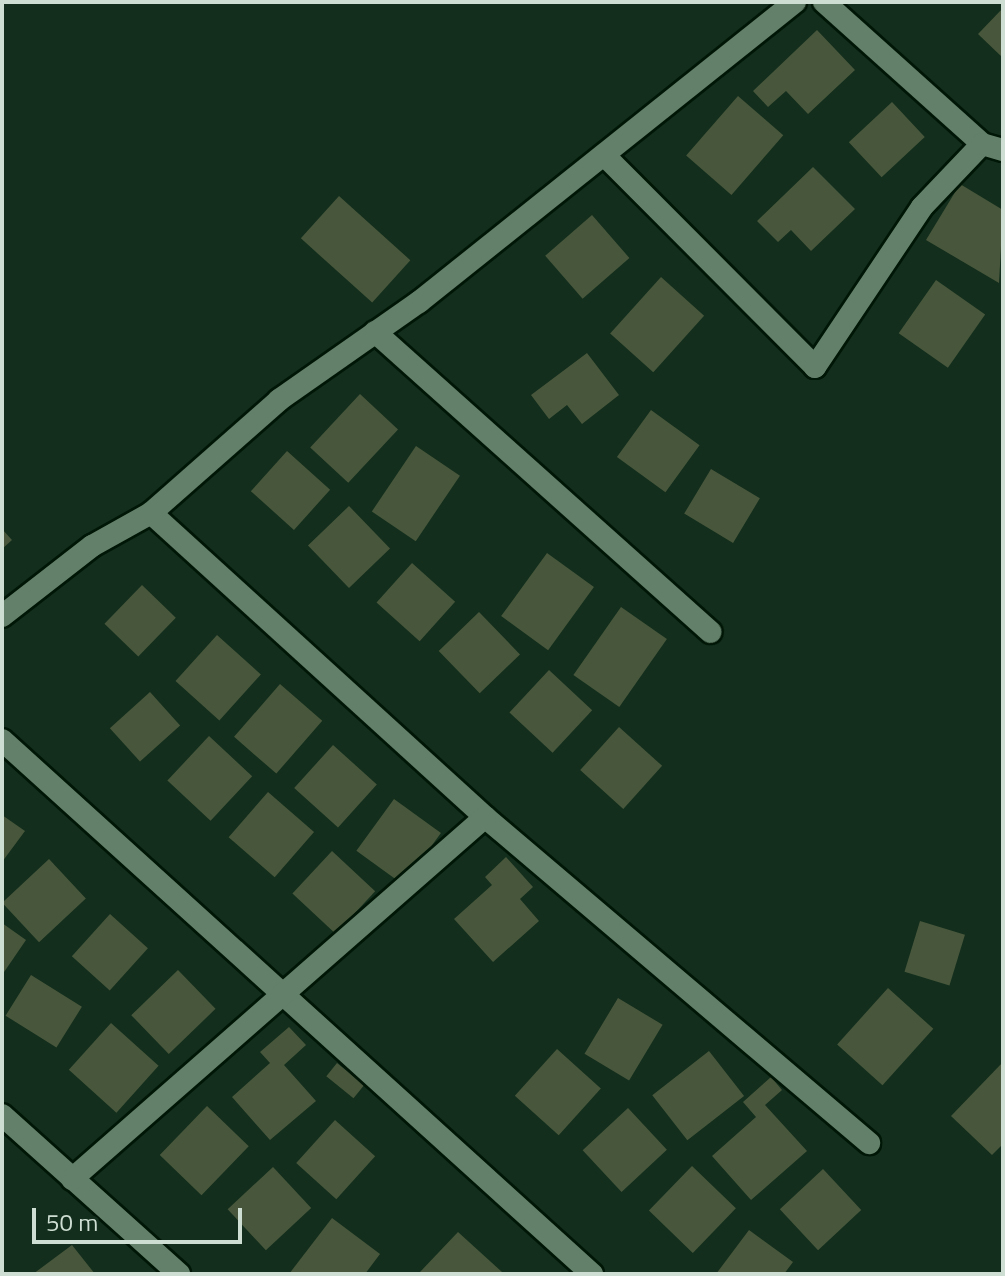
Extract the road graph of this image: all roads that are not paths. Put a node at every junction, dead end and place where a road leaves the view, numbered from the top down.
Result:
1 (795, 2) edge
2 (824, 2) edge
3 (992, 147) edge
4 (604, 155) junction
5 (375, 332) junction
6 (151, 513) junction
7 (2, 616) edge
8 (710, 632) dead end
9 (2, 740) edge
10 (485, 817) junction
11 (284, 991) junction
12 (2, 1115) edge
13 (869, 1143) dead end
14 (72, 1179) junction
15 (179, 1274) edge
16 (592, 1274) edge

1 - 4 street
2 - 3 street
3 - 4 street
4 - 5 street
5 - 6 street
5 - 8 street
6 - 7 street
6 - 10 street
9 - 11 street
10 - 11 street
10 - 13 street
11 - 14 street
11 - 16 street
12 - 14 street
14 - 15 street

